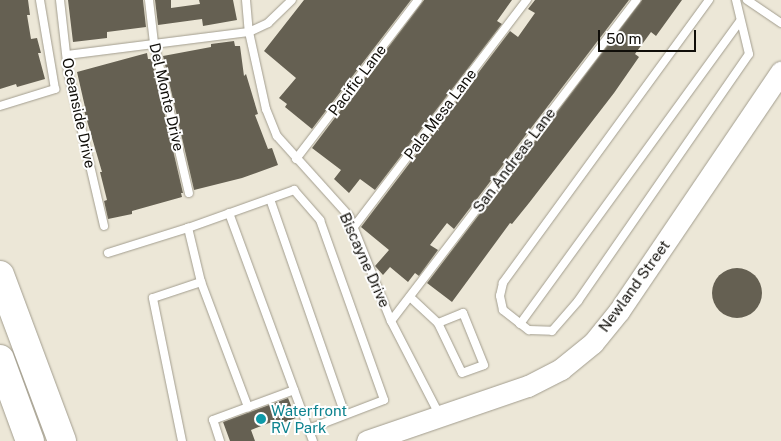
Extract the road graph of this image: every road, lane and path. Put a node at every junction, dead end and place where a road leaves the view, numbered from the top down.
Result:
1 (40, 0) edge
2 (60, 0) edge
3 (149, 0) edge
4 (246, 0) edge
5 (292, 0) edge
6 (418, 0) edge
7 (527, 0) edge
8 (636, 0) edge
9 (709, 0) edge
10 (736, 0) edge
11 (747, 0) edge
12 (740, 21) junction
13 (781, 23) edge
14 (249, 32) junction
15 (154, 43) junction
16 (67, 55) junction
17 (781, 72) edge
18 (0, 106) edge
19 (296, 160) junction
20 (189, 193) dead end
21 (270, 199) junction
22 (229, 213) junction
23 (104, 226) dead end
24 (188, 228) junction
25 (353, 228) junction
26 (108, 252) dead end
27 (0, 274) edge
28 (201, 282) junction
29 (410, 297) junction
30 (391, 321) junction
31 (438, 322) junction
32 (520, 324) junction
33 (0, 359) edge
34 (294, 390) junction
35 (248, 407) junction
36 (345, 414) junction
37 (440, 417) junction
38 (308, 429) junction
39 (30, 441) edge
40 (62, 441) edge
41 (182, 441) edge
42 (220, 441) edge
43 (313, 441) edge
44 (366, 441) edge

1 - 18 lane
2 - 16 lane, Oceanside Drive
3 - 15 lane, Del Monte Drive
4 - 14 lane, Biscayne Drive
5 - 14 lane
6 - 19 lane, Pacific Lane
7 - 25 lane, Pala Mesa Lane
8 - 29 lane, San Andreas Lane
9 - 32 lane
10 - 12 lane
11 - 13 lane
12 - 32 lane
12 - 32 lane
14 - 15 lane
14 - 19 lane, Biscayne Drive
15 - 16 lane
15 - 20 lane, Del Monte Drive
16 - 23 lane, Oceanside Drive
17 - 37 street, Newland Street
19 - 25 lane, Biscayne Drive
21 - 22 lane
21 - 36 lane
21 - 36 lane
22 - 24 lane
22 - 34 lane
24 - 26 lane
24 - 28 lane
25 - 30 lane, Biscayne Drive
27 - 40 highway
28 - 35 lane
28 - 41 lane
29 - 30 lane, San Andreas Lane
29 - 31 lane
30 - 37 lane, Biscayne Drive
31 - 31 lane
33 - 39 highway
34 - 35 lane
34 - 38 lane
35 - 42 lane
36 - 38 lane
37 - 44 street, Newland Street
38 - 43 lane

